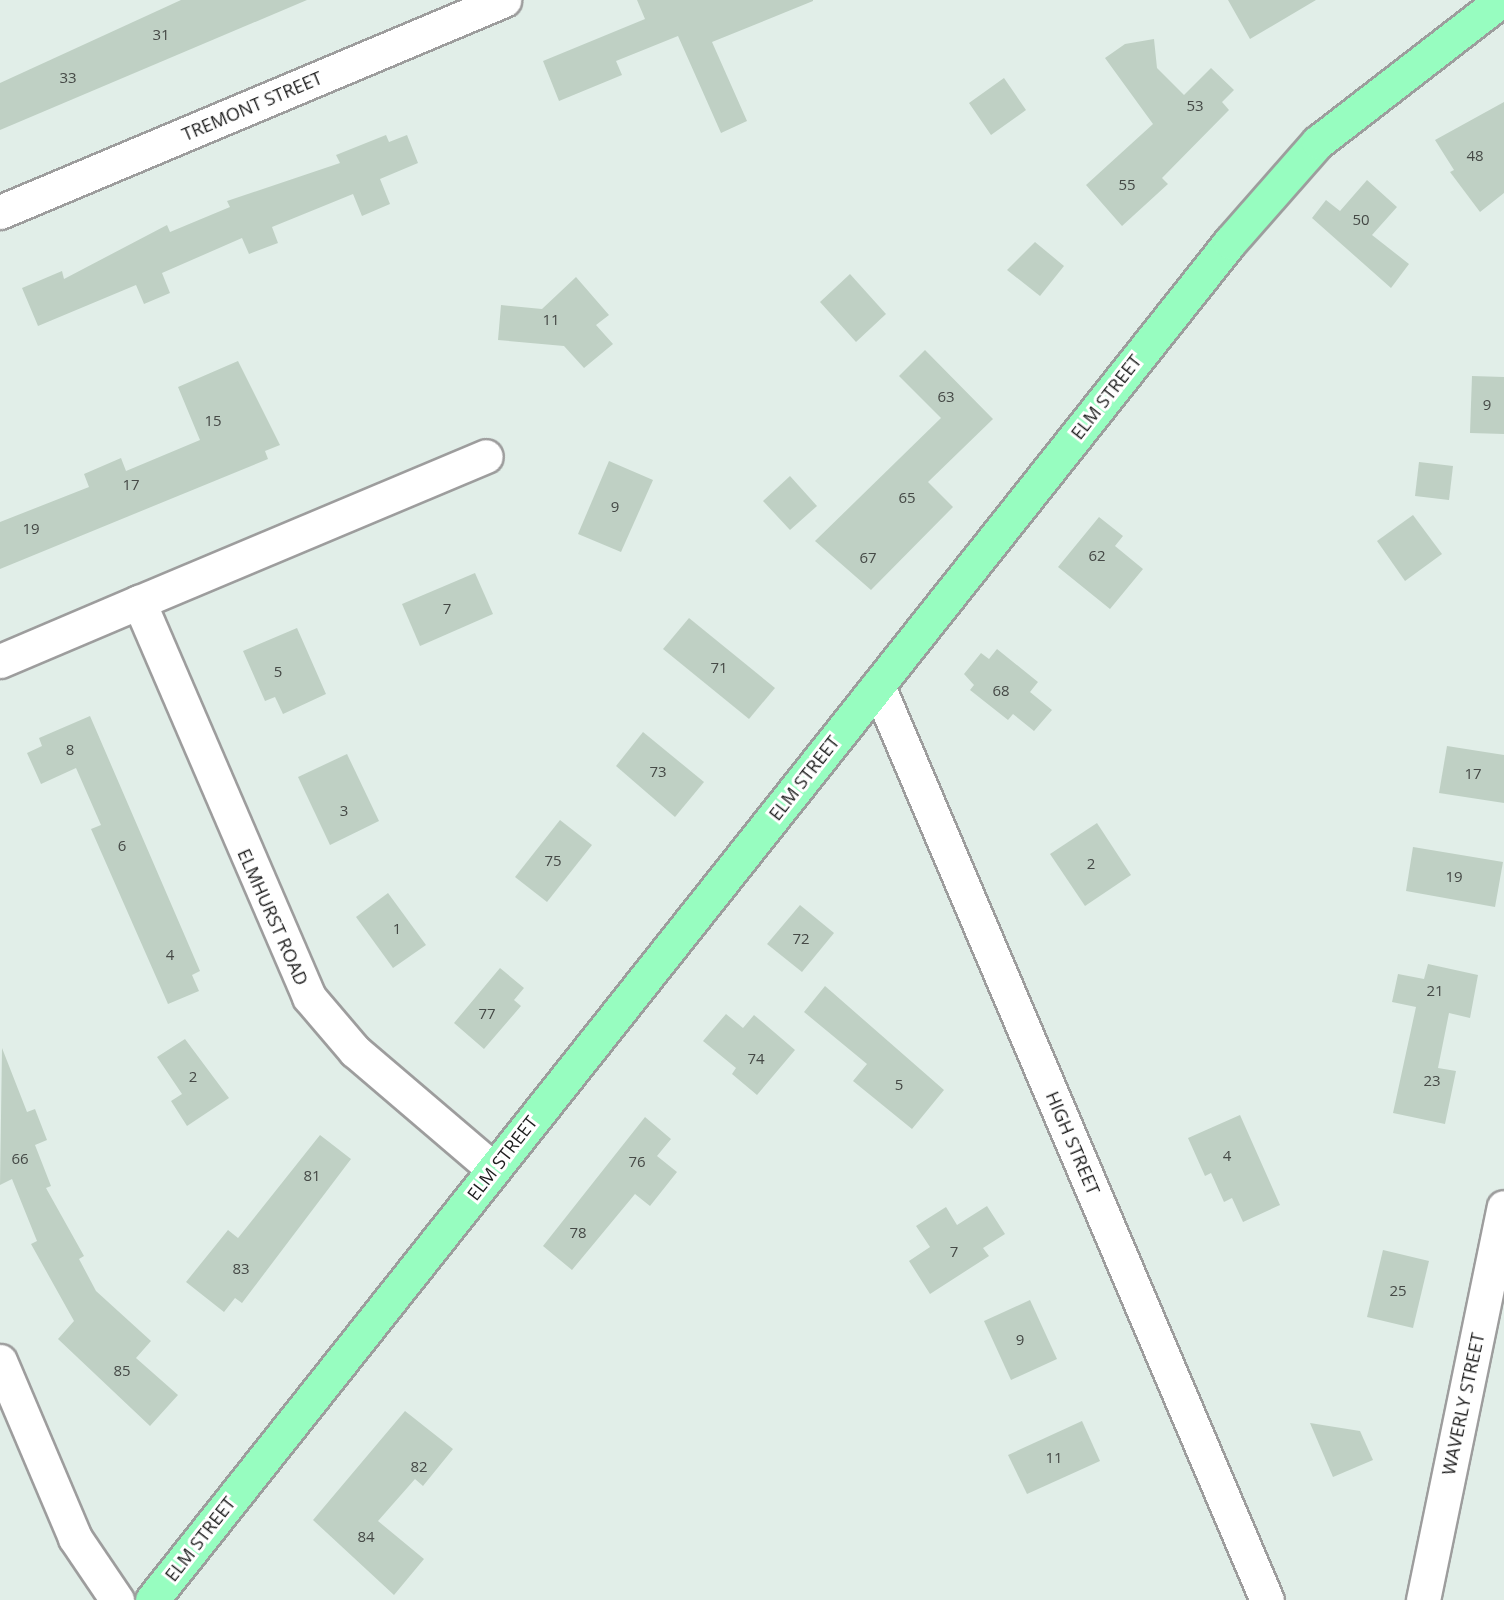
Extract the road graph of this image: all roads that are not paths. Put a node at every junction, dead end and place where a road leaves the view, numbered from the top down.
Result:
1 (504, 0) edge
2 (1502, 0) edge
3 (0, 212) edge
4 (486, 456) dead end
5 (139, 602) junction
6 (0, 661) edge
7 (878, 686) junction
8 (493, 1169) junction
9 (1504, 1208) edge
10 (0, 1360) edge
11 (117, 1600) edge
12 (152, 1600) edge
13 (1267, 1600) edge
14 (1423, 1600) edge

1 - 3 street, TREMONT STREET
2 - 7 main road, ELM STREET
4 - 5 street
5 - 6 street
5 - 8 street, ELMHURST ROAD
7 - 8 main road, ELM STREET
7 - 13 street, HIGH STREET
8 - 12 main road, ELM STREET
9 - 14 street, WAVERLY STREET
10 - 11 street

